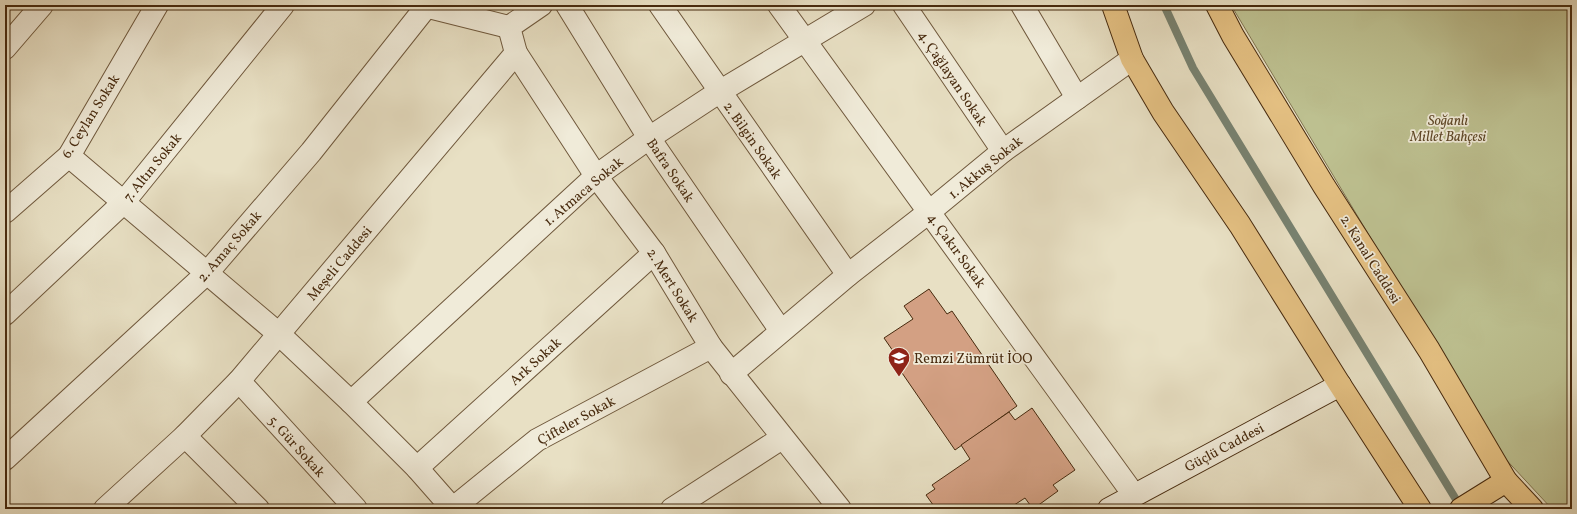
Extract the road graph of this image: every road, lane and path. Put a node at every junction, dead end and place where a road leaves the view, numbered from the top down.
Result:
1 (42, 5) edge
2 (157, 5) edge
3 (283, 5) edge
4 (541, 5) edge
5 (567, 5) edge
6 (660, 5) edge
7 (780, 5) edge
8 (864, 5) edge
9 (904, 5) edge
10 (1022, 5) edge
11 (1113, 5) edge
12 (1217, 5) edge
13 (423, 6) edge
14 (509, 27) junction
15 (806, 41) junction
16 (5, 48) edge
17 (516, 53) junction
18 (1132, 59) junction
19 (719, 92) junction
20 (1077, 98) junction
21 (649, 138) junction
22 (1003, 151) junction
23 (69, 156) junction
24 (596, 176) junction
25 (123, 203) junction
26 (5, 212) edge
27 (929, 212) junction
28 (654, 253) junction
29 (207, 273) junction
30 (848, 275) junction
31 (5, 314) edge
32 (781, 331) junction
33 (280, 335) junction
34 (711, 347) junction
35 (731, 374) junction
36 (239, 381) junction
37 (1340, 385) junction
38 (351, 402) junction
39 (185, 436) junction
40 (782, 438) junction
41 (5, 459) edge
42 (417, 468) junction
43 (1506, 480) junction
44 (1134, 495) junction
45 (106, 509) edge
46 (258, 509) edge
47 (356, 509) edge
48 (453, 509) edge
49 (672, 509) edge
50 (840, 509) edge
51 (1109, 509) edge
52 (1420, 509) edge
53 (1461, 509) edge
54 (1532, 509) edge

1 - 16 street
2 - 23 street, 6. Ceylan Sokak
3 - 25 street, 7. Altın Sokak
4 - 14 street
5 - 21 street, Bafra Sokak
6 - 19 street, 2. Bilgin Sokak
7 - 15 street, 4. Çakır Sokak
8 - 15 street, 1. Atmaca Sokak
9 - 22 street, 4. Çağlayan Sokak
10 - 20 street
11 - 18 main road
12 - 43 main road, 2. Kanal Caddesi
13 - 14 street
13 - 29 street, 2. Amaç Sokak
14 - 17 street
15 - 19 street, 1. Atmaca Sokak
15 - 27 street, 4. Çakır Sokak
17 - 24 street, 2. Mert Sokak
17 - 33 street, Meşeli Caddesi
18 - 20 street, 1. Akkuş Sokak
18 - 37 main road
19 - 21 street, 1. Atmaca Sokak
19 - 30 street, 2. Bilgin Sokak
20 - 22 street, 1. Akkuş Sokak
21 - 24 street, 1. Atmaca Sokak
21 - 32 street, Bafra Sokak
22 - 27 street, 1. Akkuş Sokak
23 - 25 street
23 - 26 street, 6. Ceylan Sokak
24 - 28 street, 2. Mert Sokak
24 - 38 street, 1. Atmaca Sokak
25 - 29 street
25 - 31 street, 7. Altın Sokak
27 - 30 street, 1. Akkuş Sokak
27 - 44 street, 4. Çakır Sokak
28 - 34 street, 2. Mert Sokak
28 - 42 street, Ark Sokak
29 - 33 street
29 - 41 street, 2. Amaç Sokak
30 - 32 street, 1. Akkuş Sokak
32 - 35 street, 1. Akkuş Sokak
33 - 36 street, Meşeli Caddesi
33 - 38 street
34 - 35 street, 2. Mert Sokak
34 - 48 street, Çifteler Sokak
35 - 40 street, 2. Mert Sokak
36 - 39 street, Meşeli Caddesi
36 - 47 street, 5. Gür Sokak
37 - 44 street, Güçlü Caddesi
37 - 52 main road
38 - 42 street
39 - 45 street, Meşeli Caddesi
39 - 46 street
40 - 49 street
40 - 50 street, 2. Mert Sokak
42 - 48 street
43 - 53 main road
43 - 54 main road, 2. Kanal Caddesi
44 - 51 street, Güçlü Caddesi

